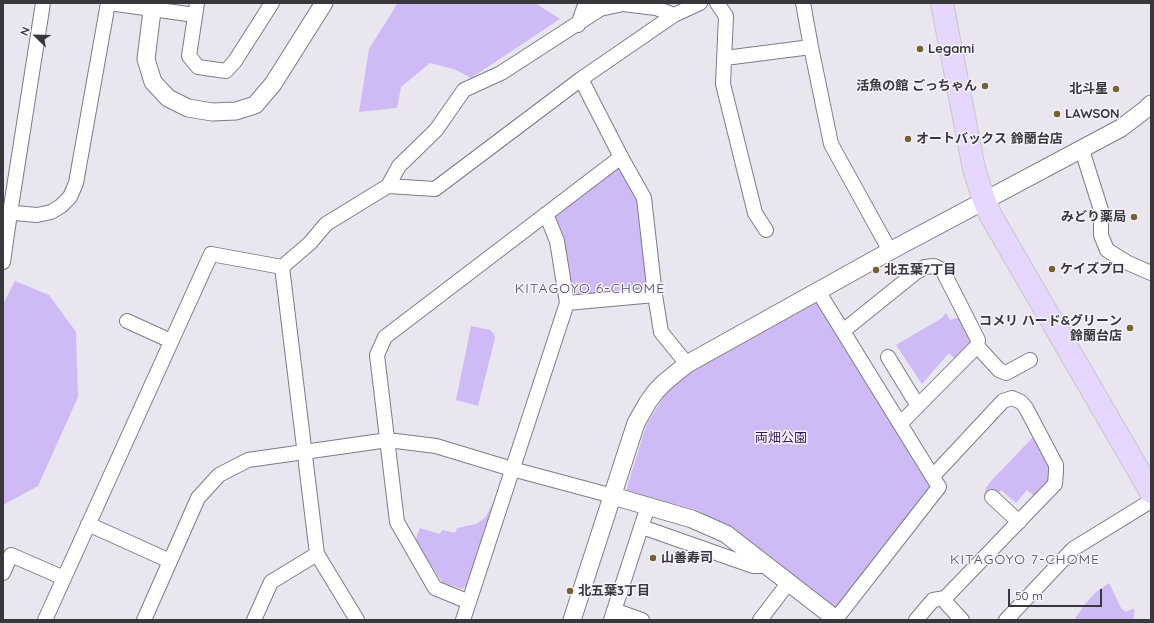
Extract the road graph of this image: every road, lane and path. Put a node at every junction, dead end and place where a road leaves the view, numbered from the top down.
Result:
1 (43, 3) edge
2 (109, 3) edge
3 (272, 3) edge
4 (324, 3) edge
5 (588, 3) edge
6 (661, 3) edge
7 (700, 3) edge
8 (717, 3) edge
9 (804, 3) edge
10 (942, 3) edge
11 (153, 6) edge
12 (196, 9) edge
13 (674, 15) junction
14 (578, 25) junction
15 (811, 47) junction
16 (725, 58) junction
17 (581, 79) junction
18 (1149, 109) edge
19 (1082, 150) junction
20 (621, 158) junction
21 (388, 186) junction
22 (984, 200) junction
23 (6, 213) edge
24 (546, 214) junction
25 (766, 230) dead end
26 (890, 251) junction
27 (3, 262) edge
28 (282, 267) junction
29 (1151, 273) edge
30 (818, 291) junction
31 (655, 295) junction
32 (567, 303) junction
33 (127, 321) dead end
34 (843, 331) junction
35 (172, 341) junction
36 (977, 346) junction
37 (888, 357) dead end
38 (1030, 360) dead end
39 (687, 364) junction
40 (918, 406) junction
41 (900, 424) junction
42 (388, 440) junction
43 (304, 451) junction
44 (512, 469) junction
45 (933, 476) junction
46 (1151, 492) edge
47 (613, 496) junction
48 (992, 497) dead end
49 (1151, 501) edge
50 (648, 506) junction
51 (1018, 522) junction
52 (88, 524) junction
53 (642, 527) junction
54 (317, 554) junction
55 (170, 561) junction
56 (767, 566) junction
57 (3, 573) edge
58 (64, 578) junction
59 (789, 582) junction
60 (945, 598) junction
61 (469, 602) junction
62 (613, 615) edge
63 (45, 620) edge
64 (144, 620) edge
65 (254, 620) edge
66 (357, 620) edge
67 (463, 620) edge
68 (572, 620) edge
69 (642, 620) edge
70 (760, 620) edge
71 (837, 620) edge
72 (916, 620) edge
73 (962, 620) edge
74 (1006, 620) edge

1 - 23 street
2 - 11 street
2 - 23 street
3 - 12 street
4 - 11 street
5 - 14 street
6 - 13 street
7 - 13 street
8 - 16 street
9 - 15 street
10 - 22 main road
11 - 12 street
13 - 14 street
13 - 17 street
14 - 21 street
15 - 16 street
15 - 26 street
16 - 25 street
17 - 20 street
17 - 21 street
18 - 19 street
19 - 22 street
19 - 29 street
20 - 24 street
20 - 31 street
21 - 28 street
22 - 26 street
22 - 46 main road
23 - 27 street
24 - 32 street
24 - 42 street
26 - 30 street
28 - 35 street
28 - 43 street
30 - 34 street
30 - 39 street
31 - 32 street
31 - 39 street
32 - 44 street
33 - 35 street
34 - 36 street
34 - 41 street
35 - 52 street
36 - 38 street
36 - 40 street
37 - 40 street
39 - 47 street
40 - 41 street
41 - 45 street
42 - 43 street
42 - 44 street
42 - 61 street
43 - 54 street
43 - 55 street
44 - 47 street
44 - 61 street
45 - 51 street
45 - 71 street
47 - 50 street
47 - 68 street
48 - 51 street
49 - 74 street
50 - 53 street
50 - 56 street
51 - 60 street
52 - 55 street
52 - 58 street
53 - 56 street
53 - 62 street
54 - 65 street
54 - 66 street
55 - 64 street
56 - 59 street
57 - 58 street
58 - 63 street
59 - 70 street
59 - 71 street
60 - 72 street
60 - 73 street
61 - 67 street
62 - 69 street

